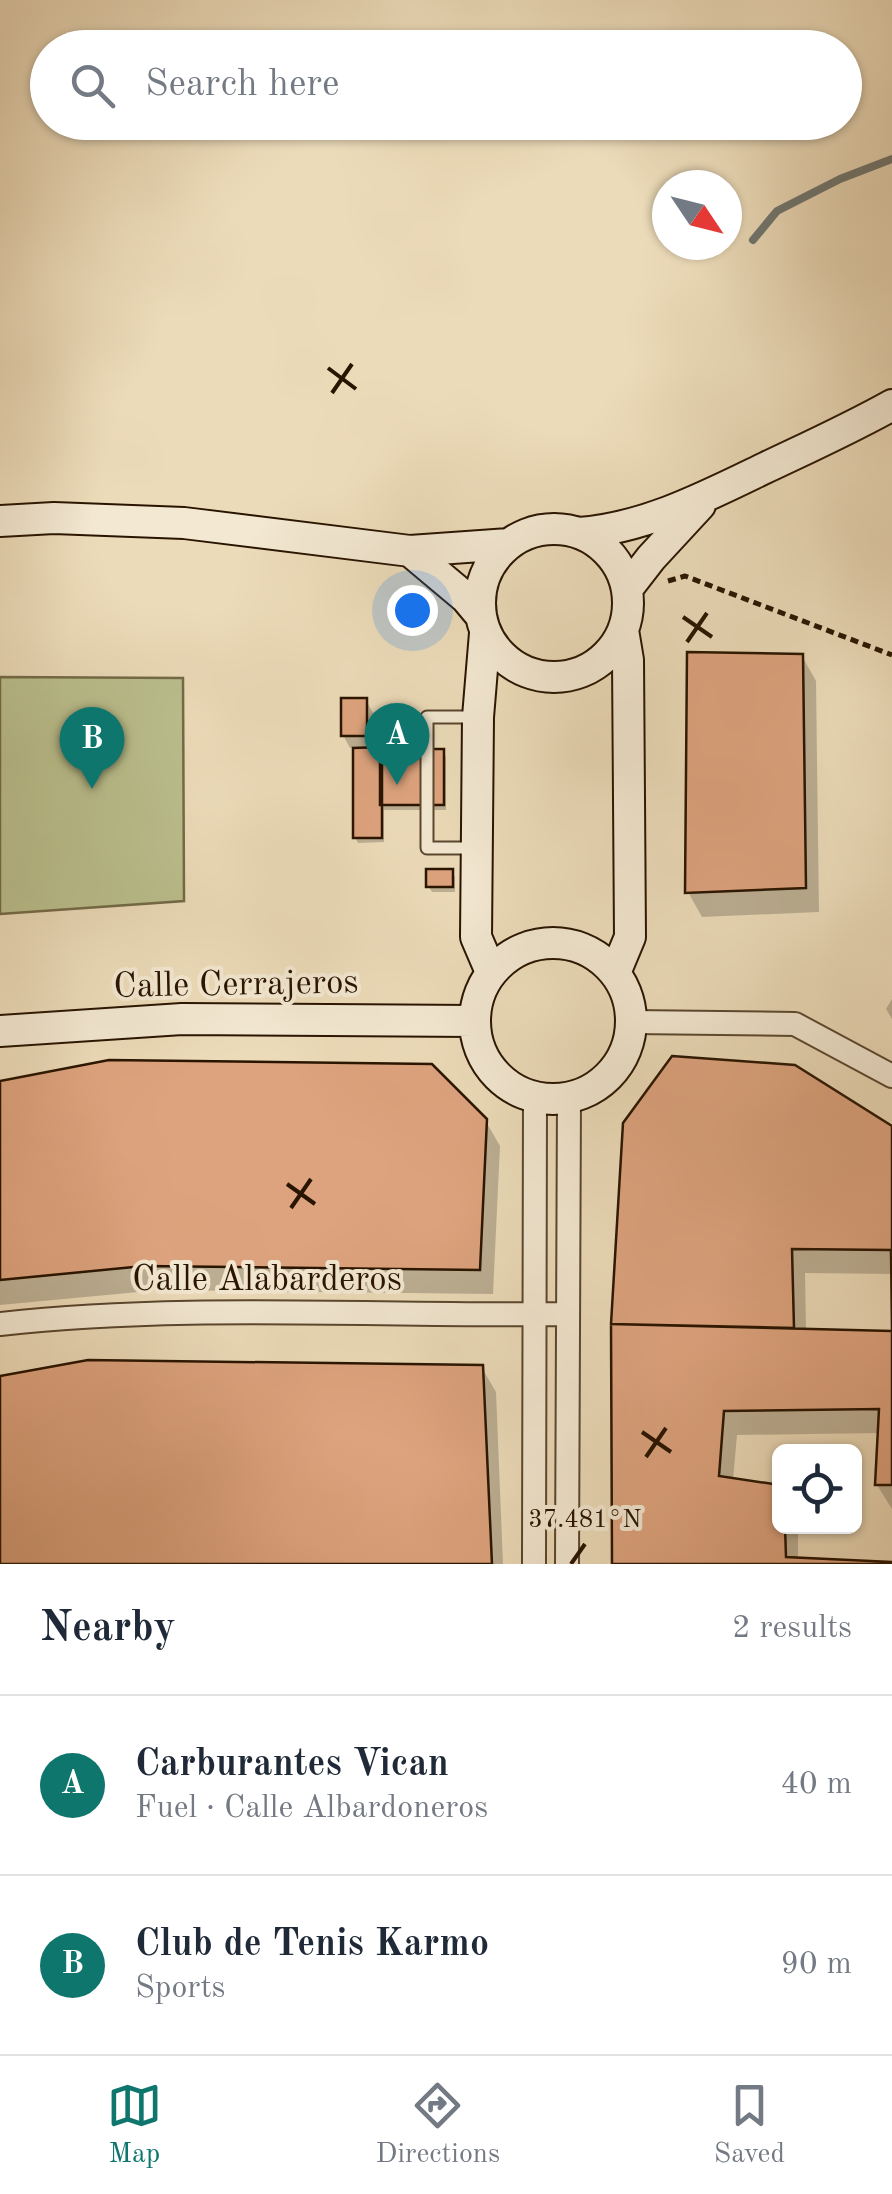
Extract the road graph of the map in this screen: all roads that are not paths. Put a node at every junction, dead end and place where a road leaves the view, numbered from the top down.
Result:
1 (892, 405) edge
2 (713, 493) junction
3 (0, 521) edge
4 (579, 533) junction
5 (509, 544) junction
6 (410, 550) junction
7 (627, 592) junction
8 (483, 625) junction
9 (623, 630) junction
10 (478, 717) junction
11 (477, 848) junction
12 (491, 972) junction
13 (615, 972) junction
14 (474, 1021) junction
15 (632, 1022) junction
16 (0, 1031) edge
17 (892, 1076) edge
18 (535, 1098) junction
19 (569, 1098) junction
20 (534, 1314) junction
21 (568, 1314) junction
22 (0, 1324) edge
23 (534, 1564) edge
24 (567, 1564) edge

1 - 2 street
2 - 4 street
2 - 7 street
3 - 6 street
4 - 5 street
4 - 7 street
5 - 6 street
5 - 8 street
6 - 8 street
7 - 9 street
8 - 9 street
8 - 10 street
9 - 13 street
10 - 11 street
10 - 11 lane
11 - 12 street
12 - 13 street
12 - 14 street
13 - 15 street
14 - 16 street, Calle Cerrajeros
14 - 18 street
15 - 17 street
15 - 19 street
18 - 19 street
18 - 20 street
19 - 21 street
20 - 21 street, Calle Alabarderos
20 - 22 street, Calle Alabarderos
20 - 23 street
21 - 24 street

